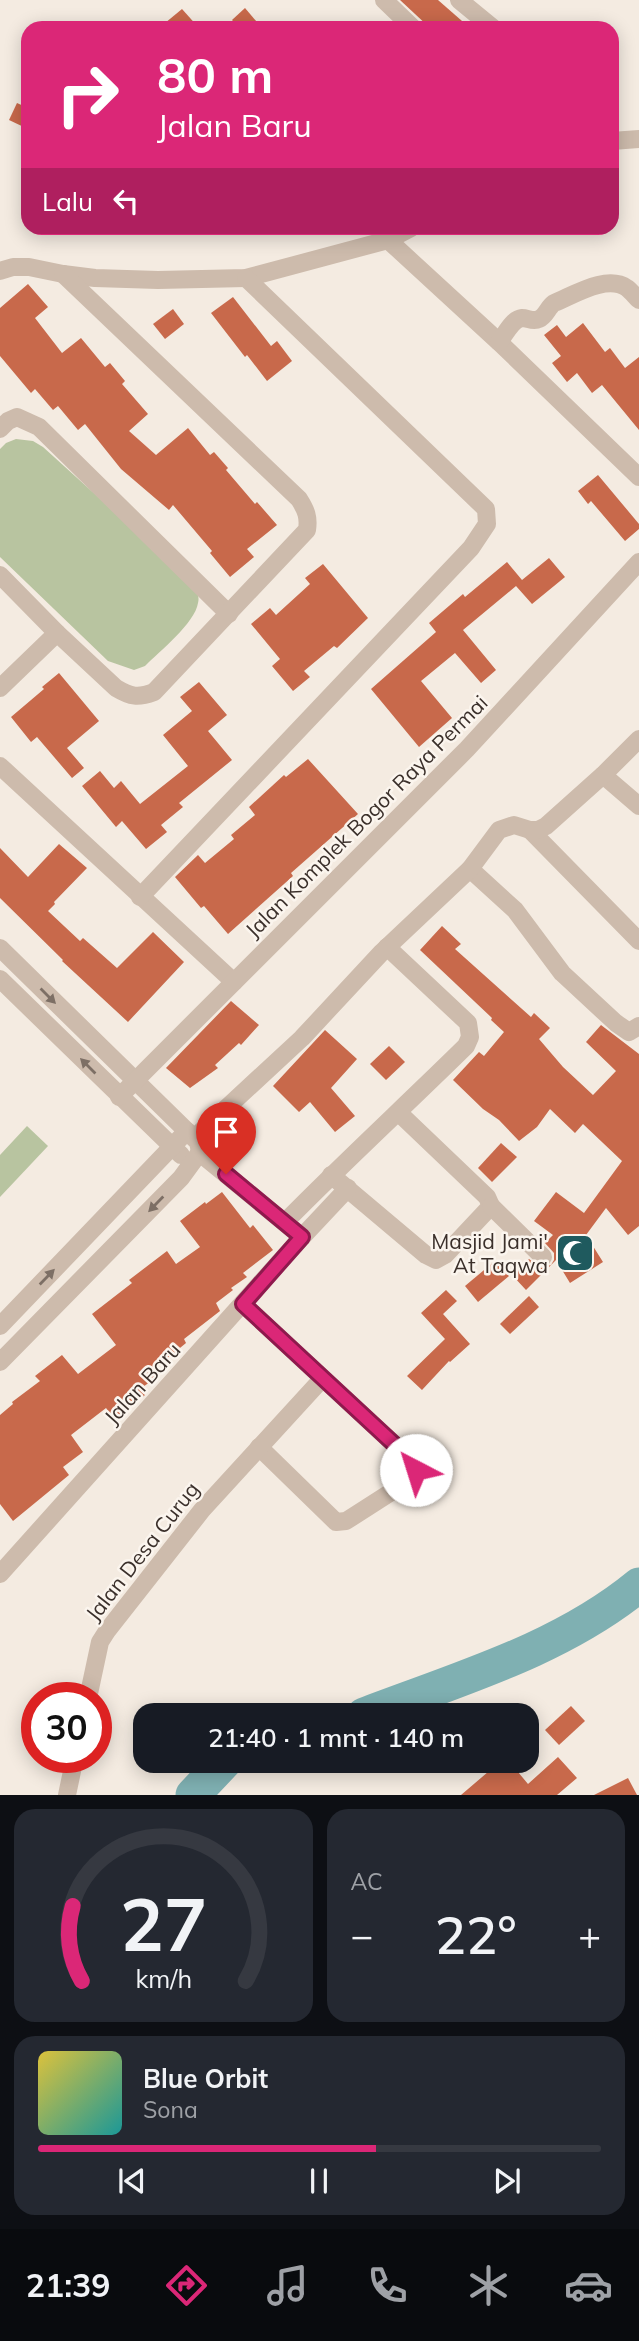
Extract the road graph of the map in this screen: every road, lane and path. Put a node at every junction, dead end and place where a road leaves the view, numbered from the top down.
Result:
1 (384, 0) edge
2 (459, 0) edge
3 (406, 21) edge
4 (485, 21) edge
5 (639, 139) edge
6 (619, 140) edge
7 (398, 235) edge
8 (388, 240) junction
9 (0, 271) edge
10 (63, 274) junction
11 (246, 278) junction
12 (639, 300) edge
13 (499, 342) junction
14 (0, 429) edge
15 (639, 477) edge
16 (639, 562) edge
17 (0, 575) edge
18 (229, 614) junction
19 (57, 633) junction
20 (0, 688) edge
21 (639, 739) edge
22 (0, 766) edge
23 (603, 775) junction
24 (639, 806) edge
25 (530, 830) junction
26 (470, 869) junction
27 (140, 897) junction
28 (639, 941) edge
29 (387, 947) junction
30 (0, 948) edge
31 (0, 979) edge
32 (234, 982) junction
33 (637, 1030) edge
34 (134, 1081) junction
35 (119, 1097) junction
36 (399, 1113) junction
37 (173, 1147) junction
38 (196, 1149) junction
39 (331, 1175) junction
40 (348, 1188) junction
41 (491, 1206) junction
42 (285, 1223) junction
43 (302, 1237) junction
44 (543, 1256) dead end
45 (243, 1304) junction
46 (0, 1326) edge
47 (0, 1362) edge
48 (323, 1379) junction
49 (259, 1447) junction
50 (0, 1574) edge
51 (92, 1682) edge
52 (72, 1773) edge
53 (67, 1795) edge

1 - 3 street
2 - 4 street
5 - 6 street
7 - 8 street
8 - 11 street
8 - 13 street
9 - 10 street
10 - 11 street
10 - 18 street
11 - 27 street
12 - 13 street
13 - 15 street
14 - 18 street
16 - 32 street, Jalan Komplek Bogor Raya Permai
17 - 19 street
18 - 19 street
19 - 20 street
21 - 23 street
22 - 27 street
23 - 24 street
23 - 25 street
25 - 26 street
25 - 28 street
26 - 29 street
26 - 33 street
27 - 32 street
29 - 36 street
29 - 38 street
30 -> 34 street
35 -> 31 street
32 - 34 street, Jalan Komplek Bogor Raya Permai
34 - 35 street, Jalan Komplek Bogor Raya Permai
34 - 38 street
35 - 37 street
36 - 39 street
36 - 41 street
37 - 38 street
37 - 38 street
46 -> 37 street
38 - 42 street
38 -> 47 street
39 - 40 street
39 - 42 street
40 - 41 street
40 - 43 street, Jalan Baru
41 - 44 street
42 - 43 street
43 - 45 street, Jalan Baru
45 - 48 street
45 - 50 street, Jalan Baru
48 - 49 street, Jalan Desa Curug
48 - 49 street
49 - 51 street, Jalan Desa Curug
52 - 53 street

